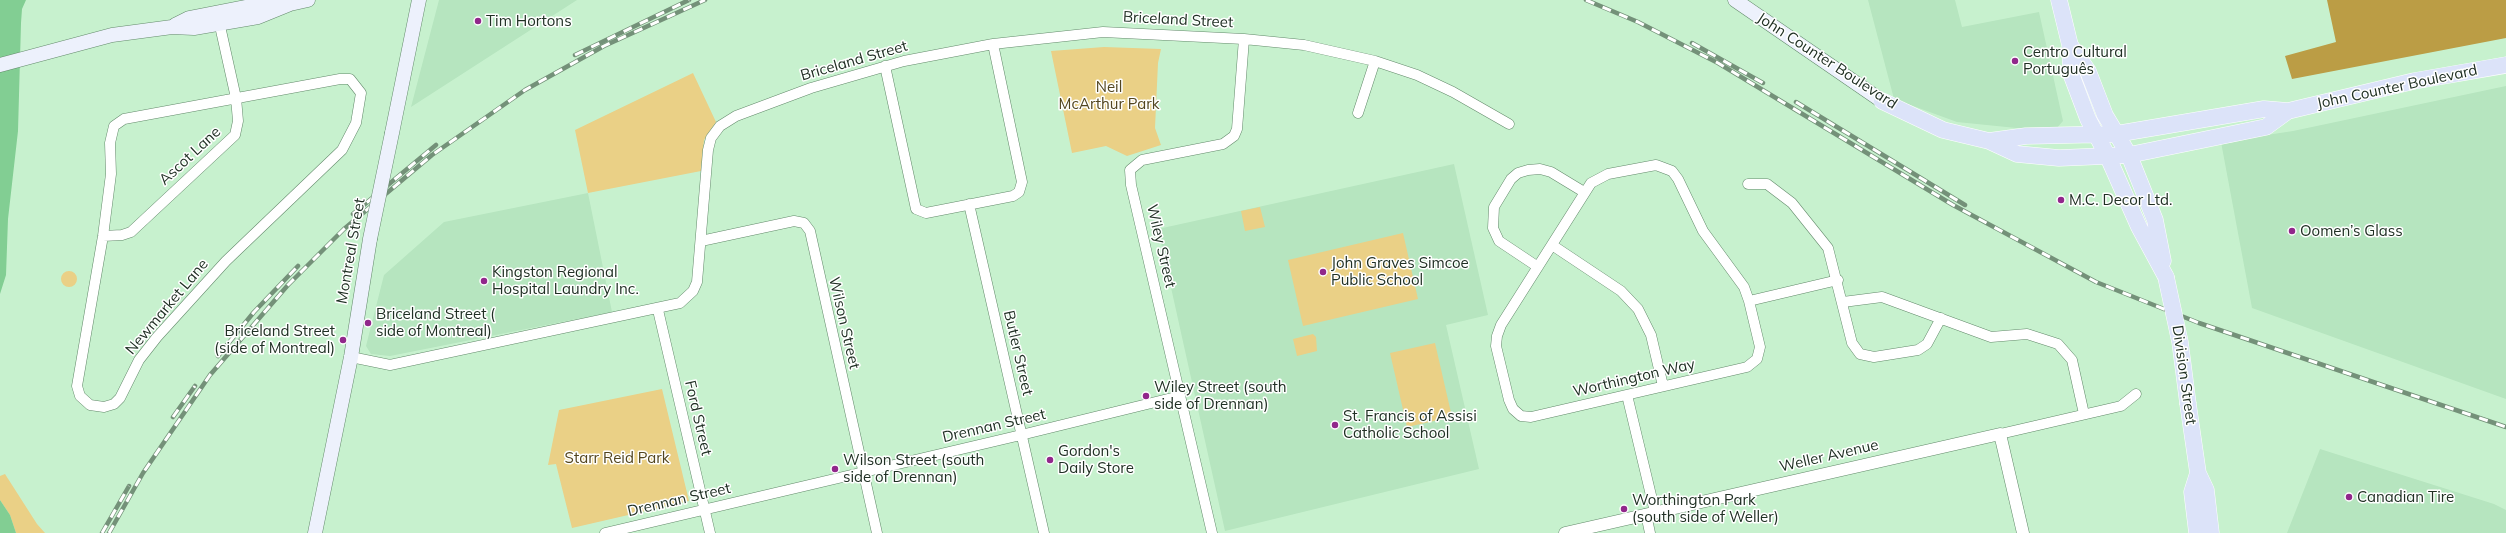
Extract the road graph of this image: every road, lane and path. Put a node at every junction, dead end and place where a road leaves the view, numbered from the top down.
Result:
1 (308, 0) edge
2 (419, 0) edge
3 (1734, 0) edge
4 (2059, 0) edge
5 (218, 18) junction
6 (1244, 39) junction
7 (993, 44) junction
8 (2070, 45) junction
9 (1375, 61) junction
10 (2506, 64) edge
11 (0, 65) edge
12 (885, 66) junction
13 (236, 98) junction
14 (1882, 101) joint
15 (2288, 111) junction
16 (1358, 113) dead end
17 (1509, 124) dead end
18 (2116, 134) junction
19 (2096, 136) junction
20 (1989, 141) junction
21 (2129, 155) junction
22 (2108, 157) junction
23 (1748, 184) dead end
24 (1584, 192) junction
25 (968, 204) junction
26 (103, 236) junction
27 (701, 241) junction
28 (1552, 245) junction
29 (1538, 267) junction
30 (2166, 277) junction
31 (1838, 280) junction
32 (1749, 301) junction
33 (1842, 302) junction
34 (658, 310) junction
35 (1941, 318) junction
36 (351, 357) junction
37 (1663, 386) junction
38 (2136, 394) dead end
39 (1627, 395) junction
40 (1180, 396) junction
41 (2084, 414) junction
42 (2000, 434) junction
43 (1021, 435) junction
44 (863, 472) junction
45 (2198, 473) junction
46 (2194, 507) junction
47 (704, 509) junction
48 (1650, 513) junction
49 (315, 533) edge
50 (605, 533) edge
51 (710, 533) edge
52 (877, 533) edge
53 (1044, 533) edge
54 (1212, 533) edge
55 (1565, 533) edge
56 (1650, 533) edge
57 (2023, 533) edge
58 (2189, 533) edge
59 (2197, 533) edge
60 (2211, 533) edge

1 - 5 main road
2 - 36 main road, Montreal Street, bridge
3 - 14 main road, John Counter Boulevard
4 - 8 main road, Division Street
5 - 11 main road
5 - 13 street, Ascot Lane
6 - 7 street, Briceland Street
6 - 9 street, Briceland Street
6 - 40 street, Wiley Street
7 - 12 street, Briceland Street
7 - 25 street
8 - 18 main road, Division Street
8 - 19 main road, Division Street
9 - 16 street
9 - 17 street, Briceland Street
10 - 15 main road, John Counter Boulevard
12 - 25 street
12 - 27 street, Briceland Street
13 - 26 street, Ascot Lane
13 - 26 street, Newmarket Lane
13 - 26 street, Newmarket Lane
14 - 20 main road, John Counter Boulevard
15 - 18 main road
15 - 21 main road
18 - 19 main road
18 - 21 main road, Division Street
19 - 20 main road
19 - 22 main road, Division Street
20 - 22 main road
21 - 22 main road
21 - 30 main road, Division Street
22 - 30 main road, Division Street
23 - 31 street
24 - 28 street, Worthington Way
24 - 29 street
24 - 32 street, Worthington Way
25 - 43 street, Butler Street
27 - 34 street, Briceland Street
27 - 44 street, Wilson Street
28 - 29 street, Worthington Way
28 - 37 street
29 - 39 street, Worthington Way
30 - 45 main road, Division Street, bridge
31 - 32 street
31 - 33 street
32 - 37 street, Worthington Way
33 - 35 street
33 - 35 street
34 - 36 street, Briceland Street
34 - 47 street, Ford Street
35 - 41 street
36 - 49 main road, Montreal Street
37 - 39 street, Worthington Way
38 - 41 street
39 - 48 street
40 - 43 street, Drennan Street
40 - 54 street, Wiley Street
41 - 42 street
42 - 48 street, Weller Avenue
42 - 57 street
43 - 44 street, Drennan Street
43 - 53 street, Butler Street
44 - 47 street, Drennan Street
44 - 52 street, Wilson Street
45 - 46 main road, Division Street
45 - 60 main road, Division Street
46 - 58 street
46 - 59 main road, Division Street
47 - 50 street, Drennan Street
47 - 51 street, Ford Street
48 - 55 street, Weller Avenue
48 - 56 street

